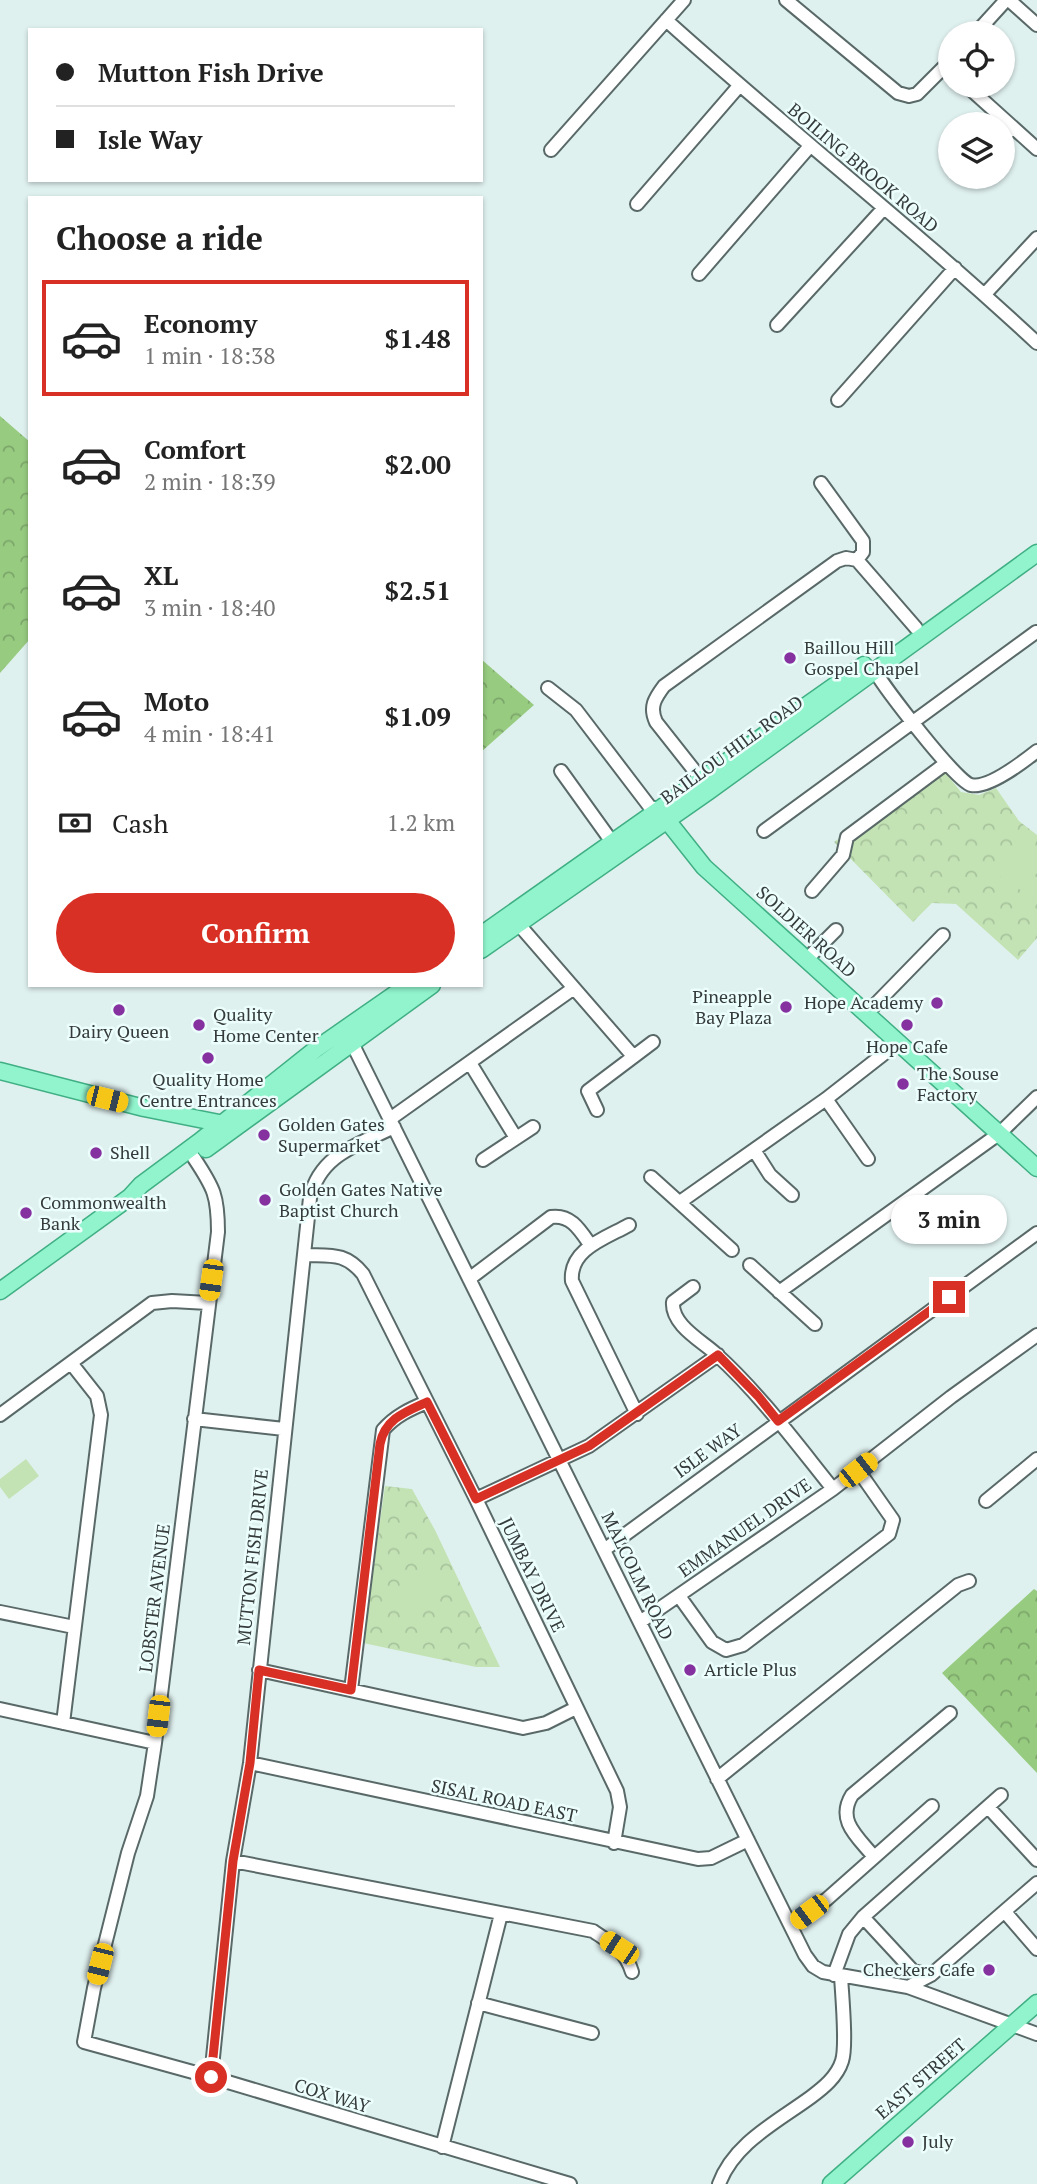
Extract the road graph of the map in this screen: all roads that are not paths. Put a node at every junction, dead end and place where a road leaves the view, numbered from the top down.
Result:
1 (684, 0) edge
2 (786, 0) edge
3 (1007, 0) edge
4 (666, 20) junction
5 (987, 21) edge
6 (1037, 25) edge
7 (938, 76) edge
8 (739, 86) junction
9 (980, 98) edge
10 (996, 112) edge
11 (1015, 130) edge
12 (810, 146) junction
13 (1037, 149) edge
14 (551, 150) dead end
15 (637, 204) dead end
16 (884, 208) junction
17 (1037, 238) edge
18 (955, 268) junction
19 (699, 274) dead end
20 (985, 295) junction
21 (777, 325) dead end
22 (1037, 342) edge
23 (838, 400) dead end
24 (821, 483) dead end
25 (1037, 542) edge
26 (1037, 553) edge
27 (857, 560) junction
28 (916, 628) junction
29 (1036, 632) edge
30 (875, 670) junction
31 (548, 688) dead end
32 (915, 722) junction
33 (1034, 758) edge
34 (945, 764) junction
35 (561, 771) dead end
36 (701, 779) junction
37 (656, 816) junction
38 (764, 831) dead end
39 (612, 842) junction
40 (812, 891) dead end
41 (514, 919) junction
42 (836, 930) dead end
43 (483, 934) edge
44 (943, 935) dead end
45 (483, 948) edge
46 (806, 960) junction
47 (406, 987) edge
48 (429, 987) edge
49 (575, 988) junction
50 (867, 1013) junction
51 (348, 1036) junction
52 (653, 1042) dead end
53 (899, 1042) junction
54 (633, 1056) junction
55 (470, 1063) junction
56 (0, 1071) edge
57 (1037, 1097) edge
58 (826, 1100) junction
59 (246, 1104) junction
60 (597, 1110) dead end
61 (197, 1118) junction
62 (392, 1123) junction
63 (222, 1124) junction
64 (239, 1126) junction
65 (533, 1127) dead end
66 (1000, 1133) junction
67 (516, 1138) junction
68 (754, 1150) junction
69 (194, 1158) junction
70 (868, 1159) dead end
71 (483, 1160) dead end
72 (1037, 1168) edge
73 (651, 1177) dead end
74 (136, 1192) junction
75 (792, 1195) dead end
76 (680, 1202) junction
77 (629, 1225) dead end
78 (1037, 1233) edge
79 (591, 1246) junction
80 (732, 1250) dead end
81 (305, 1255) junction
82 (750, 1265) dead end
83 (470, 1279) junction
84 (693, 1287) dead end
85 (0, 1291) edge
86 (779, 1292) junction
87 (208, 1303) junction
88 (815, 1324) dead end
89 (1037, 1335) edge
90 (718, 1355) junction
91 (71, 1363) junction
92 (427, 1402) junction
93 (636, 1414) junction
94 (0, 1415) edge
95 (194, 1419) junction
96 (778, 1421) junction
97 (284, 1429) junction
98 (1037, 1459) edge
99 (560, 1461) junction
100 (858, 1470) junction
101 (833, 1489) junction
102 (476, 1499) junction
103 (986, 1501) dead end
104 (604, 1550) junction
105 (969, 1581) dead end
106 (679, 1596) junction
107 (0, 1612) edge
108 (640, 1622) junction
109 (74, 1627) junction
110 (259, 1670) junction
111 (351, 1690) junction
112 (576, 1708) junction
113 (0, 1709) edge
114 (950, 1713) dead end
115 (63, 1723) junction
116 (155, 1743) junction
117 (250, 1763) junction
118 (717, 1779) junction
119 (1001, 1795) dead end
120 (932, 1805) dead end
121 (988, 1807) junction
122 (748, 1840) junction
123 (614, 1843) junction
124 (874, 1857) junction
125 (1037, 1860) edge
126 (233, 1861) junction
127 (1037, 1883) edge
128 (1005, 1912) junction
129 (501, 1914) junction
130 (863, 1917) junction
131 (791, 1926) junction
132 (1037, 1949) edge
133 (632, 1972) dead end
134 (838, 1975) junction
135 (931, 1975) junction
136 (908, 1987) junction
137 (478, 2003) junction
138 (1037, 2003) edge
139 (1012, 2025) junction
140 (592, 2033) dead end
141 (1037, 2034) edge
142 (84, 2042) joint
143 (211, 2077) junction
144 (442, 2147) junction
145 (570, 2184) edge
146 (719, 2184) edge
147 (831, 2184) edge

1 - 4 street
2 - 7 street
3 - 5 street
3 - 6 street
4 - 8 street, BOILING BROOK ROAD
4 - 14 street
8 - 12 street, BOILING BROOK ROAD
8 - 15 street
9 - 10 street
11 - 13 street
12 - 16 street, BOILING BROOK ROAD
12 - 19 street
16 - 18 street, BOILING BROOK ROAD
16 - 21 street
17 - 20 street
18 - 20 street, BOILING BROOK ROAD
18 - 23 street
20 - 22 street, BOILING BROOK ROAD
24 - 27 street
25 - 28 main road, BAILLOU HILL ROAD
26 - 30 main road, BAILLOU HILL ROAD
27 - 28 street
27 - 36 street
28 - 36 main road, BAILLOU HILL ROAD
29 - 32 street
30 - 32 street
30 - 37 main road, BAILLOU HILL ROAD
31 - 37 street
32 - 34 street
32 - 38 street
33 - 34 street
34 - 40 street
35 - 39 street
36 - 37 main road, BAILLOU HILL ROAD
37 - 39 main road, BAILLOU HILL ROAD
37 - 41 main road, BAILLOU HILL ROAD
37 - 46 main road, SOLDIER ROAD
39 - 41 main road, BAILLOU HILL ROAD
41 - 43 main road, BAILLOU HILL ROAD
41 - 45 main road, BAILLOU HILL ROAD
41 - 49 street
42 - 46 street
44 - 50 street
46 - 50 main road, SOLDIER ROAD
47 - 51 main road
48 - 51 main road
49 - 54 street
49 - 55 street, MUTTON FISH DRIVE
50 - 53 main road, SOLDIER ROAD
51 - 59 main road
51 - 62 street, MALCOLM ROAD
51 - 64 main road
52 - 54 street
53 - 58 street
53 - 66 main road, SOLDIER ROAD
54 - 60 street
55 - 62 street, MUTTON FISH DRIVE
55 - 67 street
56 - 61 main road
57 - 66 street
58 - 68 street
58 - 70 street
59 - 61 main road
59 - 63 main road
61 - 63 main road
62 - 81 street, MUTTON FISH DRIVE
62 - 83 street, MALCOLM ROAD
63 - 64 main road
63 - 74 main road
64 - 69 main road
65 - 67 street
66 - 72 main road, SOLDIER ROAD
66 - 86 street
67 - 71 street
68 - 75 street
68 - 76 street
69 - 74 main road
69 - 87 street, LOBSTER AVENUE
73 - 76 street
74 - 85 main road
76 - 80 street
77 - 79 street
78 - 96 street, ISLE WAY
79 - 83 street
79 - 93 street
81 - 92 street, JUMBAY DRIVE
81 - 97 street, MUTTON FISH DRIVE
82 - 86 street
83 - 99 street, MALCOLM ROAD
84 - 90 street
86 - 88 street
87 - 91 street
87 - 95 street, LOBSTER AVENUE
89 - 100 street, EMMANUEL DRIVE
90 - 93 street
90 - 96 street
91 - 94 street
91 - 109 street
92 - 102 street, JUMBAY DRIVE
92 - 111 street
93 - 99 street
95 - 97 street
95 - 116 street, LOBSTER AVENUE
96 - 101 street
96 - 104 street, ISLE WAY
97 - 110 street, MUTTON FISH DRIVE
98 - 103 street
99 - 102 street
99 - 104 street, MALCOLM ROAD
100 - 101 street, EMMANUEL DRIVE
100 - 106 street
101 - 106 street, EMMANUEL DRIVE
102 - 112 street, JUMBAY DRIVE
104 - 108 street, MALCOLM ROAD
105 - 118 street
106 - 108 street, EMMANUEL DRIVE
107 - 109 street
108 - 118 street, MALCOLM ROAD
109 - 115 street
110 - 111 street
110 - 117 street, MUTTON FISH DRIVE
111 - 112 street
112 - 123 street, JUMBAY DRIVE
113 - 115 street
114 - 124 street
115 - 116 street
116 - 142 street, LOBSTER AVENUE
117 - 123 street, SISAL ROAD EAST
117 - 126 street, MUTTON FISH DRIVE
118 - 122 street, MALCOLM ROAD
119 - 121 street
120 - 124 street
121 - 125 street
121 - 130 street
122 - 123 street, SISAL ROAD EAST
122 - 131 street, MALCOLM ROAD
124 - 131 street
126 - 129 street
126 - 143 street, MUTTON FISH DRIVE
127 - 128 street
128 - 132 street
128 - 135 street
129 - 133 street
129 - 137 street
130 - 134 street
130 - 135 street
131 - 134 street, MALCOLM ROAD
134 - 136 street, MALCOLM ROAD
134 - 146 street
135 - 136 street
136 - 139 street, MALCOLM ROAD
137 - 140 street
137 - 144 street
138 - 139 main road, EAST STREET
139 - 141 street, MALCOLM ROAD
139 - 147 main road, EAST STREET
142 - 143 street, COX WAY
143 - 144 street, COX WAY
144 - 145 street, COX WAY

